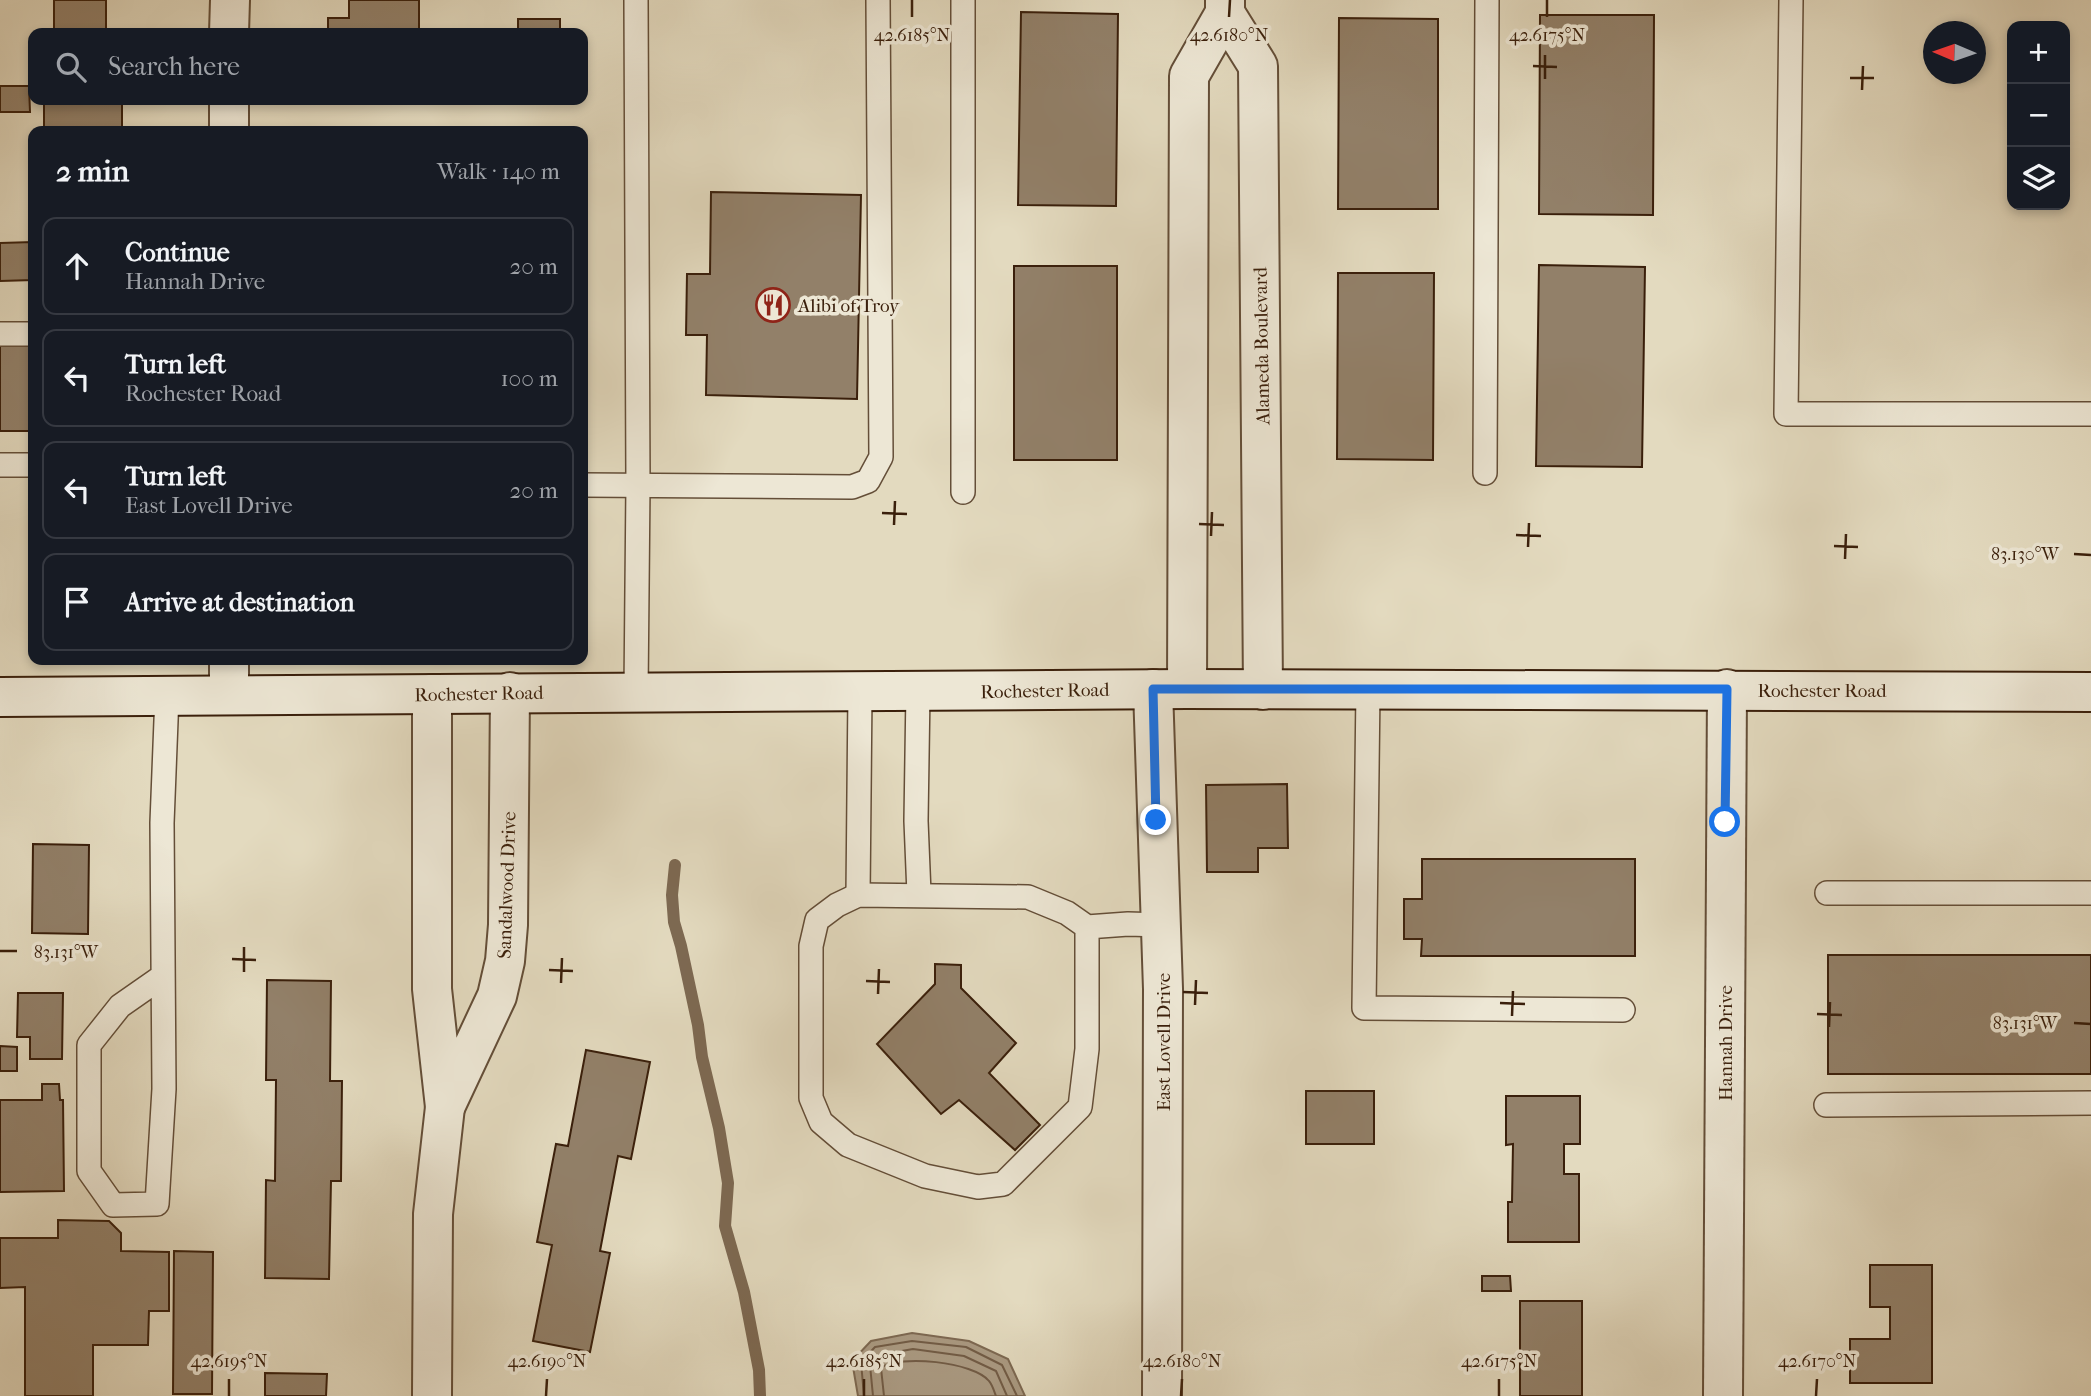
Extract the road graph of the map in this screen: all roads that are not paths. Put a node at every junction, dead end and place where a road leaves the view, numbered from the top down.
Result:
1 (230, 0) edge
2 (636, 0) edge
3 (878, 0) edge
4 (963, 0) edge
5 (1487, 0) edge
6 (1791, 0) edge
7 (1225, 6) edge
8 (229, 28) edge
9 (229, 105) edge
10 (229, 126) edge
11 (0, 334) edge
12 (28, 334) edge
13 (2091, 414) edge
14 (0, 465) edge
15 (28, 465) edge
16 (1485, 473) dead end
17 (588, 485) edge
18 (638, 485) junction
19 (963, 492) dead end
20 (229, 677) edge
21 (1170, 689) junction
22 (1727, 689) junction
23 (1263, 690) junction
24 (1368, 690) junction
25 (918, 691) junction
26 (510, 692) junction
27 (636, 692) junction
28 (860, 692) junction
29 (2091, 692) edge
30 (432, 694) junction
31 (167, 695) junction
32 (0, 697) edge
33 (1827, 893) dead end
34 (2091, 893) edge
35 (919, 894) junction
36 (858, 895) junction
37 (1161, 925) junction
38 (1087, 927) junction
39 (163, 976) junction
40 (1623, 1010) dead end
41 (2091, 1103) edge
42 (1826, 1105) dead end
43 (445, 1107) junction
44 (432, 1396) edge
45 (1162, 1396) edge
46 (1723, 1396) edge

1 - 8 street
2 - 18 lane
3 - 18 lane
4 - 19 lane
5 - 16 lane
6 - 13 lane
7 - 21 street, Alameda Boulevard
7 - 23 street, Alameda Boulevard
9 - 10 street
11 - 12 lane
14 - 15 lane
17 - 18 lane
18 - 27 lane
20 - 30 street, Rochester Road
20 - 31 street, Rochester Road
21 - 23 street, Rochester Road
21 - 25 street, Rochester Road
21 - 37 street, East Lovell Drive
22 - 24 street, Rochester Road
22 - 29 street, Rochester Road
22 - 46 street, Hannah Drive
23 - 24 street, Rochester Road
24 - 40 lane
25 - 28 street, Rochester Road
25 - 35 lane
26 - 27 street, Rochester Road
26 - 30 street, Rochester Road
26 - 43 street, Sandalwood Drive
27 - 28 street, Rochester Road
28 - 36 lane
30 - 43 street, Sandalwood Drive
31 - 32 street, Rochester Road
31 - 39 lane
33 - 34 lane
35 - 36 lane
35 - 38 lane
36 - 38 lane
37 - 38 lane
37 - 45 street, East Lovell Drive
39 - 39 lane
41 - 42 lane
43 - 44 street, Sandalwood Drive

